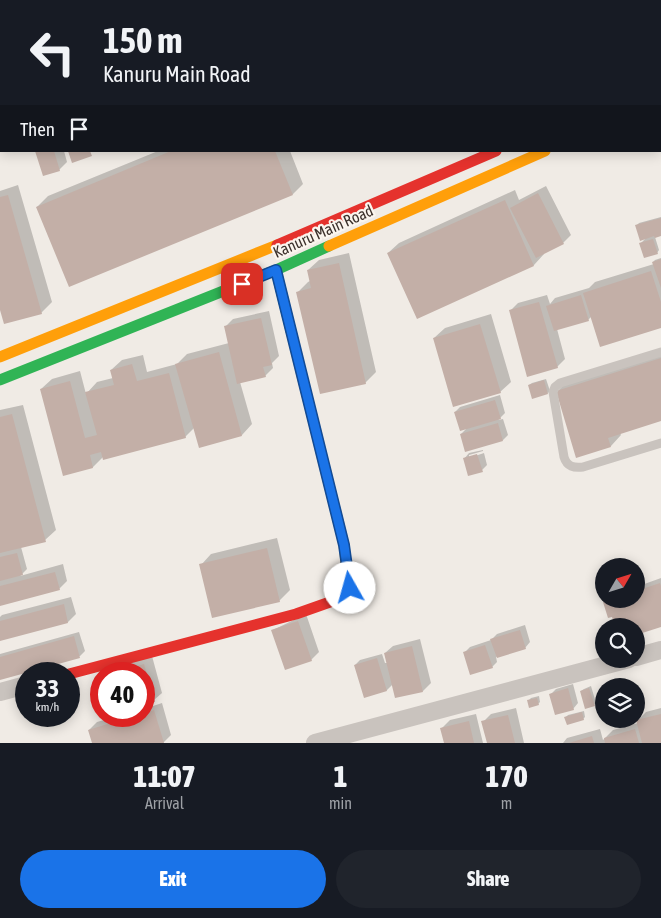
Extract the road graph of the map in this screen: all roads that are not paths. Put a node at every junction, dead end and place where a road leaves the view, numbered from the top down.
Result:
1 (494, 152) edge
2 (543, 152) edge
3 (276, 270) junction
4 (661, 352) edge
5 (0, 357) edge
6 (0, 380) edge
7 (661, 443) edge
8 (661, 650) edge
9 (645, 654) edge
10 (596, 668) edge
11 (80, 671) edge
12 (15, 688) edge
13 (0, 692) edge
14 (315, 743) edge

1 - 5 main road, Kanuru Main Road
2 - 3 main road, Kanuru Main Road
3 - 6 main road, Kanuru Main Road
3 - 11 main road
4 - 7 lane
8 - 9 street
10 - 14 street
12 - 13 street

